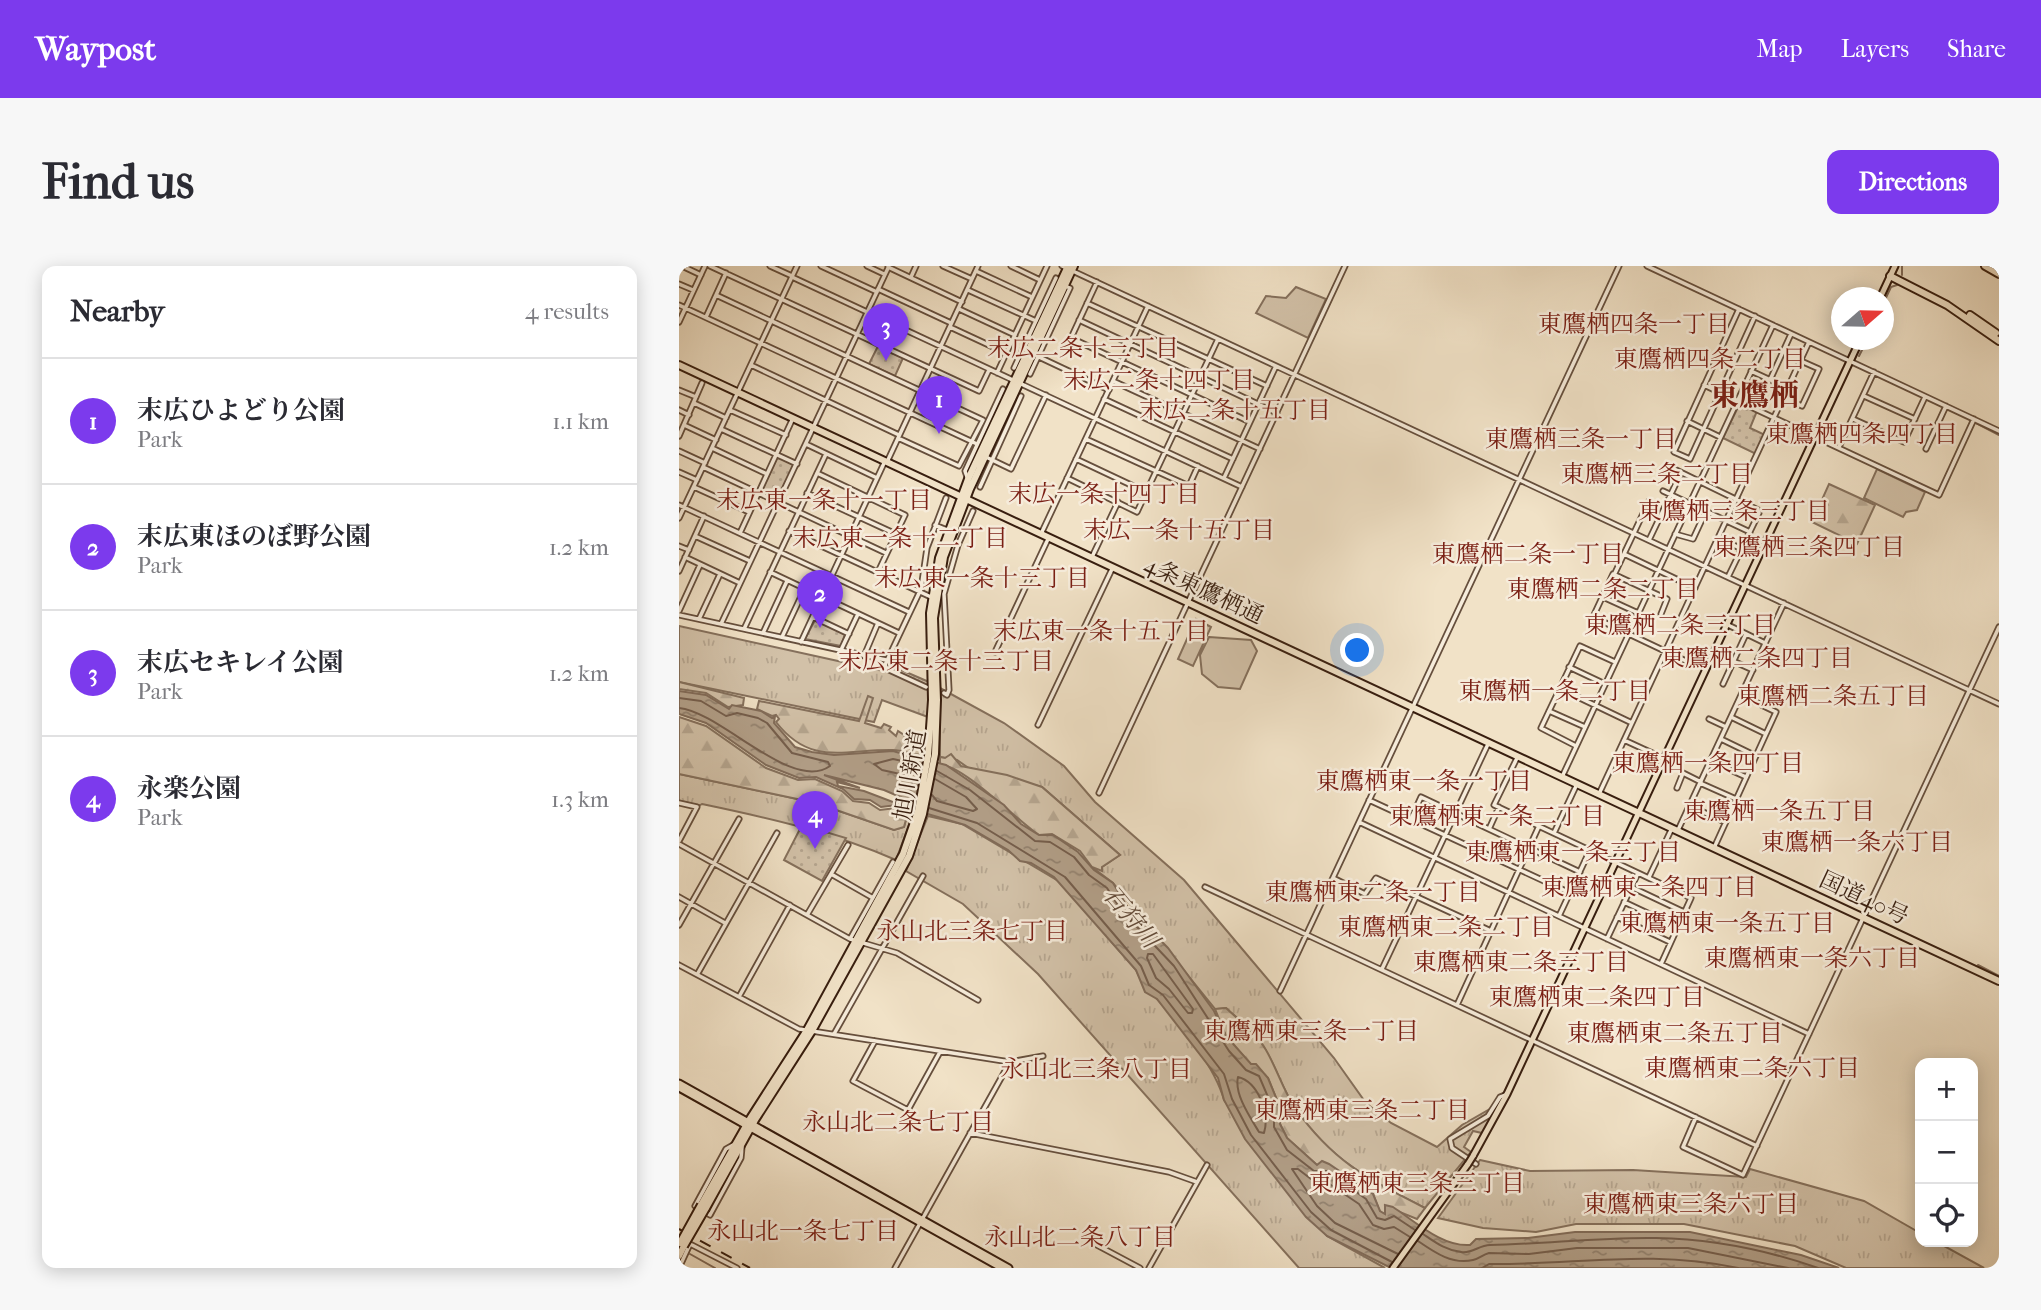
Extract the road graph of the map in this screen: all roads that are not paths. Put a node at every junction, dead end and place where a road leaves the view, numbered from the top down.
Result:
1 (682, 266) edge
2 (707, 266) edge
3 (771, 266) edge
4 (797, 266) edge
5 (821, 266) edge
6 (867, 266) edge
7 (916, 266) edge
8 (943, 266) edge
9 (1011, 266) edge
10 (1047, 266) edge
11 (1345, 266) edge
12 (1619, 266) edge
13 (1647, 266) edge
14 (1895, 266) edge
15 (1985, 266) edge
16 (889, 267) edge
17 (1069, 267) edge
18 (977, 269) edge
19 (1997, 271) edge
20 (726, 273) junction
21 (885, 274) junction
22 (701, 275) junction
23 (1890, 276) junction
24 (792, 277) junction
25 (911, 278) junction
26 (1056, 278) dead end
27 (972, 279) junction
28 (1040, 280) junction
29 (1097, 282) junction
30 (679, 284) edge
31 (1885, 287) edge
32 (694, 290) junction
33 (877, 290) junction
34 (967, 290) junction
35 (1053, 292) junction
36 (716, 295) junction
37 (1032, 298) junction
38 (782, 299) junction
39 (962, 302) junction
40 (1087, 303) junction
41 (679, 305) edge
42 (1148, 306) junction
43 (685, 308) junction
44 (958, 309) junction
45 (1739, 309) junction
46 (867, 312) junction
47 (1023, 316) junction
48 (1755, 316) junction
49 (706, 317) junction
50 (1079, 320) junction
51 (771, 321) junction
52 (1036, 321) junction
53 (679, 322) edge
54 (951, 325) junction
55 (1773, 325) junction
56 (1139, 326) junction
57 (857, 334) junction
58 (1791, 334) junction
59 (1015, 335) junction
60 (1999, 338) edge
61 (1218, 339) junction
62 (1809, 342) junction
63 (761, 343) junction
64 (1130, 344) junction
65 (940, 347) junction
66 (1855, 350) edge
67 (1006, 353) junction
68 (847, 356) junction
69 (1036, 358) junction
70 (1209, 359) junction
71 (1801, 360) junction
72 (1850, 361) junction
73 (1020, 362) junction
74 (1122, 362) junction
75 (679, 365) edge
76 (751, 365) junction
77 (1276, 366) junction
78 (930, 369) junction
79 (1014, 369) dead end
80 (989, 370) junction
81 (1752, 371) junction
82 (1874, 372) junction
83 (997, 373) junction
84 (1030, 374) dead end
85 (1294, 375) junction
86 (1201, 377) junction
87 (836, 378) junction
88 (1770, 380) junction
89 (1113, 381) junction
90 (1017, 382) junction
91 (702, 383) dead end
92 (1704, 385) junction
93 (1267, 386) junction
94 (1788, 388) junction
95 (1003, 389) dead end
96 (679, 390) edge
97 (920, 390) junction
98 (1108, 390) junction
99 (738, 392) junction
100 (1720, 392) junction
101 (1046, 395) junction
102 (1192, 395) junction
103 (1021, 396) dead end
104 (1864, 396) junction
105 (1925, 396) junction
106 (696, 397) junction
107 (1784, 398) junction
108 (1104, 399) junction
109 (826, 400) junction
110 (1738, 400) junction
111 (1014, 403) junction
112 (694, 404) junction
113 (1259, 404) junction
114 (1946, 406) junction
115 (679, 410) edge
116 (730, 410) junction
117 (910, 413) junction
118 (1277, 413) junction
119 (1184, 414) junction
120 (689, 415) junction
121 (1775, 417) junction
122 (726, 418) junction
123 (793, 418) junction
124 (1096, 418) junction
125 (1853, 419) junction
126 (1915, 419) junction
127 (1974, 419) junction
128 (1687, 421) junction
129 (1250, 422) junction
130 (682, 427) edge
131 (814, 428) junction
132 (721, 429) junction
133 (1703, 429) junction
134 (1999, 430) edge
135 (1175, 432) junction
136 (786, 435) junction
137 (679, 436) edge
138 (899, 436) junction
139 (1814, 436) junction
140 (1720, 437) junction
141 (1086, 439) junction
142 (716, 440) junction
143 (1242, 441) junction
144 (974, 443) junction
145 (806, 444) junction
146 (1839, 447) junction
147 (712, 448) junction
148 (1260, 449) junction
149 (1926, 449) dead end
150 (679, 451) edge
151 (1166, 451) junction
152 (777, 454) junction
153 (826, 454) junction
154 (988, 458) junction
155 (1076, 459) junction
156 (1233, 459) junction
157 (886, 461) junction
158 (797, 464) junction
159 (704, 465) junction
160 (1198, 466) junction
161 (1674, 470) dead end
162 (679, 472) edge
163 (1156, 472) junction
164 (817, 473) junction
165 (1681, 473) junction
166 (767, 474) junction
167 (877, 478) junction
168 (1067, 478) junction
169 (1224, 478) junction
170 (968, 479) junction
171 (697, 480) junction
172 (1519, 480) junction
173 (1700, 482) junction
174 (1242, 486) junction
175 (694, 487) junction
176 (980, 487) dead end
177 (1664, 491) dead end
178 (807, 492) junction
179 (1146, 492) junction
180 (758, 493) junction
181 (1671, 494) junction
182 (868, 497) junction
183 (963, 497) junction
184 (946, 498) dead end
185 (1736, 499) junction
186 (1649, 501) dead end
187 (779, 502) junction
188 (1118, 502) junction
189 (1690, 503) junction
190 (681, 506) edge
191 (1706, 511) junction
192 (749, 512) junction
193 (798, 512) junction
194 (973, 512) dead end
195 (704, 516) junction
196 (859, 516) junction
197 (679, 518) edge
198 (1726, 521) junction
199 (935, 525) junction
200 (950, 530) junction
201 (789, 531) junction
202 (1750, 532) junction
203 (740, 533) junction
204 (1634, 533) junction
205 (896, 534) junction
206 (1041, 534) junction
207 (1675, 534) junction
208 (695, 536) junction
209 (850, 536) junction
210 (1049, 537) junction
211 (1718, 538) junction
212 (1649, 540) junction
213 (760, 542) junction
214 (958, 545) junction
215 (679, 546) edge
216 (1668, 549) junction
217 (1742, 549) junction
218 (689, 550) junction
219 (780, 552) junction
220 (887, 553) junction
221 (1624, 554) junction
222 (841, 555) junction
223 (685, 557) junction
224 (1092, 558) junction
225 (750, 561) junction
226 (700, 565) junction
227 (1704, 566) junction
228 (1113, 567) junction
229 (1658, 570) junction
230 (679, 571) edge
231 (770, 572) junction
232 (878, 572) junction
233 (720, 574) junction
234 (1614, 575) junction
235 (831, 576) junction
236 (1728, 578) junction
237 (787, 580) junction
238 (740, 583) junction
239 (1744, 585) junction
240 (1695, 588) junction
241 (805, 589) junction
242 (1649, 591) junction
243 (919, 592) junction
244 (821, 597) junction
245 (1602, 597) junction
246 (934, 598) junction
247 (944, 599) junction
248 (1188, 603) junction
249 (1784, 603) junction
250 (909, 612) junction
251 (679, 613) edge
252 (1638, 613) junction
253 (858, 614) junction
254 (1661, 614) dead end
255 (813, 617) junction
256 (699, 619) junction
257 (878, 623) junction
258 (721, 624) junction
259 (1726, 624) junction
260 (1999, 627) edge
261 (744, 629) junction
262 (763, 633) junction
263 (899, 633) junction
264 (849, 634) junction
265 (1629, 634) junction
266 (1746, 634) junction
267 (782, 637) junction
268 (801, 642) junction
269 (1765, 643) junction
270 (841, 650) junction
271 (1665, 651) junction
272 (995, 652) dead end
273 (864, 656) junction
274 (886, 660) junction
275 (1733, 661) junction
276 (1615, 662) junction
277 (1688, 662) dead end
278 (1569, 667) junction
279 (1753, 670) junction
280 (1605, 684) junction
281 (1723, 684) dead end
282 (926, 687) dead end
283 (1559, 688) junction
284 (1969, 690) junction
285 (944, 693) dead end
286 (1741, 695) junction
287 (1999, 704) edge
288 (1595, 706) junction
289 (1413, 707) junction
290 (1549, 711) junction
291 (1731, 717) junction
292 (1709, 719) dead end
293 (1632, 723) junction
294 (1038, 725) dead end
295 (1585, 727) junction
296 (1726, 727) junction
297 (1766, 734) junction
298 (1721, 739) junction
299 (1624, 740) junction
300 (1489, 742) junction
301 (1576, 746) junction
302 (1518, 756) junction
303 (1756, 756) junction
304 (1664, 759) junction
305 (1711, 761) junction
306 (1562, 777) junction
307 (1746, 777) junction
308 (1701, 783) junction
309 (1577, 784) junction
310 (1677, 788) dead end
311 (1099, 793) dead end
312 (1598, 794) junction
313 (1735, 799) junction
314 (1370, 800) junction
315 (679, 803) edge
316 (1689, 806) junction
317 (1499, 807) junction
318 (1455, 813) junction
319 (1638, 813) junction
320 (739, 819) dead end
321 (1411, 819) junction
322 (1359, 822) junction
323 (1725, 822) junction
324 (1539, 826) junction
325 (1489, 829) junction
326 (1675, 830) junction
327 (777, 833) dead end
328 (1554, 833) junction
329 (1445, 835) junction
330 (679, 842) edge
331 (848, 845) dead end
332 (1529, 848) junction
333 (1714, 848) junction
334 (1590, 850) junction
335 (1435, 858) junction
336 (1615, 862) junction
337 (714, 863) junction
338 (897, 868) junction
339 (1518, 869) junction
340 (1580, 872) junction
341 (1637, 873) junction
342 (831, 874) junction
343 (923, 876) dead end
344 (1333, 878) junction
345 (1648, 878) junction
346 (748, 882) junction
347 (1205, 887) dead end
348 (1631, 887) junction
349 (1508, 892) junction
350 (1570, 893) junction
351 (1417, 896) junction
352 (679, 897) edge
353 (873, 898) junction
354 (1624, 902) junction
355 (691, 904) junction
356 (790, 905) junction
357 (1684, 912) junction
358 (807, 915) junction
359 (1559, 916) junction
360 (1617, 917) junction
361 (1863, 918) junction
362 (725, 923) junction
363 (679, 925) edge
364 (1677, 927) junction
365 (1584, 928) junction
366 (1491, 931) junction
367 (1306, 934) junction
368 (1607, 939) junction
369 (857, 941) junction
370 (1670, 942) junction
371 (883, 947) junction
372 (1661, 964) junction
373 (679, 965) edge
374 (1382, 969) junction
375 (698, 973) junction
376 (1999, 981) edge
377 (1280, 992) dead end
378 (739, 995) junction
379 (978, 1000) dead end
380 (1457, 1005) junction
381 (810, 1031) junction
382 (834, 1034) junction
383 (1809, 1034) junction
384 (1532, 1040) junction
385 (876, 1041) junction
386 (940, 1052) junction
387 (1043, 1056) dead end
388 (1010, 1062) junction
389 (679, 1086) edge
390 (1507, 1094) junction
391 (1696, 1117) junction
392 (750, 1125) junction
393 (970, 1133) junction
394 (739, 1143) junction
395 (1757, 1146) junction
396 (1476, 1164) dead end
397 (1207, 1165) dead end
398 (1197, 1182) junction
399 (922, 1221) junction
400 (679, 1238) edge
401 (1093, 1243) dead end
402 (684, 1245) edge
403 (679, 1256) edge
404 (679, 1268) edge
405 (737, 1268) edge
406 (895, 1268) edge
407 (1001, 1268) edge
408 (1009, 1268) edge
409 (1140, 1268) edge
410 (1149, 1268) edge
411 (1394, 1268) edge

1 - 22 street
2 - 20 street
2 - 22 street
3 - 24 street
4 - 24 street
5 - 33 street
6 - 21 street
7 - 25 street
8 - 27 street
9 - 28 street
10 - 28 street
11 - 85 street
12 - 172 street
13 - 45 street
14 - 23 main road
15 - 19 highway
16 - 21 street
16 - 25 street
17 - 29 street
17 - 35 highway, 旭川新道
17 - 69 highway, 旭川新道
18 - 27 street
18 - 37 street
20 - 36 street
20 - 38 street
21 - 33 street
22 - 32 street
23 - 31 main road
23 - 60 highway
24 - 38 street
24 - 46 street
25 - 39 street
26 - 35 street
27 - 34 street
28 - 37 street
29 - 40 street
29 - 42 street
30 - 32 street
32 - 43 street
33 - 46 street
33 - 54 street
34 - 39 street
34 - 47 street
35 - 52 street
35 - 73 highway, 旭川新道
36 - 49 street
36 - 51 street
37 - 47 street
38 - 51 street
38 - 57 street
39 - 44 street
40 - 50 street
40 - 56 street
41 - 43 street
42 - 56 street
42 - 61 street
43 - 49 street
43 - 53 street
44 - 54 street
44 - 59 street
45 - 48 street
45 - 92 street
46 - 57 street
46 - 65 street
47 - 52 street
47 - 59 street
48 - 55 street
48 - 100 street
49 - 63 street
50 - 64 street
50 - 74 street
51 - 63 street
51 - 68 street
52 - 73 street
54 - 65 street
54 - 67 street
55 - 58 street
55 - 81 street
56 - 64 street
56 - 70 street
57 - 68 street
57 - 78 street
58 - 62 street
58 - 88 street
59 - 67 street
61 - 70 street
61 - 77 street
62 - 71 street
62 - 72 street
63 - 76 street
63 - 87 street
64 - 74 street
64 - 86 street
65 - 78 street
65 - 80 street
66 - 72 main road
67 - 83 street
68 - 87 street
68 - 97 street
69 - 84 street
69 - 90 highway, 旭川新道
69 - 98 street
70 - 86 street
70 - 93 street
71 - 94 street
71 - 107 street
72 - 82 street
72 - 139 main road
73 - 79 street
73 - 90 highway, 旭川新道
74 - 89 street
74 - 102 street
75 - 99 highway, 4条東鷹栖通
76 - 99 street
76 - 109 street
77 - 85 street
77 - 93 street
78 - 80 street
78 - 97 street
80 - 83 street
81 - 88 street
81 - 110 street
82 - 104 street
82 - 105 street
83 - 90 street
85 - 118 street
85 - 172 street
86 - 102 street
86 - 113 street
87 - 109 street
87 - 117 street
88 - 94 street
89 - 98 street
89 - 119 street
90 - 101 street
90 - 111 highway, 旭川新道
90 - 170 highway, 旭川新道
91 - 106 street
92 - 100 street
92 - 128 street
93 - 113 street
94 - 107 street
95 - 144 street
96 - 106 street
97 - 117 street
97 - 144 street
98 - 108 street
99 - 116 street
99 - 123 highway, 4条東鷹栖通
100 - 110 street
100 - 133 street
101 - 124 street
101 - 154 street
102 - 119 street
102 - 129 street
103 - 111 street
104 - 125 street
104 - 126 street
105 - 114 street
105 - 126 street
106 - 112 street
107 - 121 street
108 - 124 street
108 - 135 street
109 - 131 street
109 - 138 street
110 - 121 street
110 - 140 street
111 - 154 highway, 旭川新道
112 - 120 street
112 - 122 street
113 - 118 street
113 - 129 street
114 - 127 street
114 - 149 street
115 - 120 street
116 - 122 street
116 - 136 street
117 - 138 street
117 - 144 street
118 - 148 street
119 - 135 street
119 - 143 street
120 - 130 street
121 - 139 street
121 - 185 street
122 - 132 street
123 - 131 highway, 4条東鷹栖通
123 - 136 street
124 - 141 street
124 - 151 street
125 - 126 street
125 - 146 street
127 - 134 street
127 - 146 street
128 - 133 street
128 - 133 street
129 - 143 street
130 - 137 street
130 - 142 street
131 - 145 street
131 - 157 highway, 4条東鷹栖通
132 - 142 street
132 - 152 street
133 - 140 street
135 - 151 street
135 - 156 street
136 - 152 street
138 - 144 street
138 - 157 street
139 - 146 street
139 - 239 main road
140 - 173 street
141 - 155 street
141 - 163 street
142 - 147 street
143 - 148 street
143 - 156 street
144 - 170 street
145 - 153 street
145 - 158 street
147 - 159 street
147 - 166 street
148 - 174 street
150 - 159 street
151 - 160 street
151 - 163 street
152 - 158 street
152 - 166 street
153 - 164 street
153 - 167 street
154 - 176 street
154 - 183 highway, 旭川新道
155 - 168 street
155 - 179 street
156 - 169 street
157 - 167 street
157 - 183 highway, 4条東鷹栖通
158 - 187 street
159 - 171 street
159 - 180 street
160 - 163 street
160 - 169 street
161 - 165 street
162 - 171 street
163 - 179 street
164 - 178 street
164 - 182 street
165 - 173 street
165 - 181 street
166 - 180 street
167 - 182 street
168 - 188 street
168 - 206 street
169 - 174 street
170 - 183 highway, 旭川新道
171 - 175 street
172 - 204 street
172 - 289 street
173 - 185 street
173 - 189 street
174 - 248 street
175 - 190 street
175 - 192 street
177 - 181 street
178 - 193 street
178 - 196 street
179 - 188 street
180 - 187 street
180 - 192 street
181 - 189 street
181 - 212 street
182 - 196 street
182 - 205 street
183 - 200 highway, 旭川新道
183 - 206 highway, 4条東鷹栖通
184 - 199 street
185 - 198 street
185 - 202 street
186 - 204 street
187 - 193 street
187 - 213 street
188 - 224 street
189 - 191 street
189 - 207 street
190 - 195 street
190 - 197 street
191 - 198 street
191 - 207 street
192 - 203 street
193 - 201 street
193 - 209 street
194 - 214 street
195 - 203 street
195 - 208 street
196 - 205 street
196 - 209 street
198 - 202 street
198 - 211 street
199 - 200 street
199 - 243 street
200 - 214 street
200 - 246 highway, 旭川新道
201 - 219 street
201 - 222 street
202 - 217 street
203 - 213 street
204 - 212 street
204 - 221 street
205 - 220 street
206 - 210 highway, 4条東鷹栖通
207 - 216 street
208 - 218 street
208 - 225 street
209 - 220 street
209 - 222 street
210 - 224 highway, 4条東鷹栖通
210 - 272 street
211 - 217 street
211 - 227 street
212 - 216 street
213 - 219 street
213 - 225 street
214 - 247 street
215 - 218 street
216 - 227 street
216 - 229 street
217 - 236 street
218 - 223 street
219 - 231 street
219 - 235 street
220 - 232 street
221 - 229 street
221 - 234 street
222 - 232 street
222 - 235 street
223 - 226 street
223 - 230 street
224 - 228 highway, 4条東鷹栖通
225 - 238 street
226 - 233 street
226 - 251 street
227 - 236 street
227 - 240 street
228 - 248 highway, 4条東鷹栖通
228 - 294 street
229 - 240 street
229 - 242 street
231 - 237 street
231 - 261 street
232 - 243 street
233 - 238 street
233 - 256 street
234 - 242 street
234 - 245 street
235 - 244 street
235 - 250 street
236 - 239 street
237 - 241 street
237 - 262 street
238 - 258 street
239 - 249 street
239 - 259 main road
240 - 271 street
241 - 244 street
241 - 267 street
242 - 252 street
242 - 254 street
243 - 246 street
243 - 250 street
244 - 253 street
244 - 255 street
245 - 252 street
245 - 265 street
246 - 247 street
246 - 338 highway, 旭川新道
247 - 285 street
248 - 289 highway, 4条東鷹栖通
248 - 311 street
249 - 269 street
249 - 284 street
250 - 263 street
251 - 256 street
252 - 265 street
253 - 257 street
253 - 264 street
255 - 264 street
255 - 268 street
256 - 258 street
257 - 263 street
257 - 273 street
258 - 261 street
259 - 266 street
259 - 304 main road
260 - 284 street
261 - 262 street
262 - 267 street
263 - 274 street
264 - 270 street
265 - 271 street
265 - 276 street
266 - 269 street
266 - 275 street
267 - 268 street
268 - 270 street
269 - 279 street
270 - 273 street
271 - 277 street
271 - 293 street
273 - 274 street
274 - 282 street
275 - 279 street
275 - 281 street
276 - 278 street
276 - 280 street
278 - 280 street
278 - 283 street
279 - 286 street
280 - 288 street
283 - 288 street
283 - 290 street
284 - 287 street
284 - 361 street
286 - 291 street
286 - 297 street
288 - 293 street
288 - 295 street
289 - 300 highway, 4条東鷹栖通
289 - 314 street
290 - 295 street
290 - 301 street
291 - 296 street
291 - 297 street
292 - 296 street
293 - 299 street
295 - 301 street
296 - 298 street
297 - 303 street
298 - 303 street
298 - 305 street
299 - 304 street
299 - 312 street
300 - 302 highway, 4条東鷹栖通
300 - 318 street
301 - 306 street
302 - 306 highway, 4条東鷹栖通
302 - 317 street
303 - 307 street
304 - 319 main road
305 - 307 street
305 - 308 street
306 - 309 highway, 4条東鷹栖通
307 - 313 street
308 - 310 street
308 - 313 street
308 - 316 street
309 - 312 highway, 4条東鷹栖通
309 - 328 street
312 - 319 highway, 4条東鷹栖通
313 - 323 street
314 - 321 street
314 - 322 street
315 - 330 street
316 - 323 street
316 - 326 street
317 - 324 street
317 - 325 street
318 - 321 street
318 - 325 street
318 - 329 street
319 - 326 highway, 国道40号
319 - 336 main road
320 - 337 street
321 - 329 street
322 - 335 street
322 - 344 street
323 - 333 street
324 - 328 street
324 - 332 street
325 - 332 street
326 - 333 highway, 国道40号
326 - 345 street
327 - 346 street
328 - 334 street
329 - 335 street
329 - 339 street
330 - 337 street
331 - 342 street
332 - 339 street
332 - 340 street
333 - 361 highway, 国道40号
334 - 336 street
334 - 340 street
335 - 349 street
335 - 351 street
336 - 341 street
336 - 365 main road
337 - 346 street
337 - 355 street
338 - 353 street
338 - 369 highway, 旭川新道
339 - 349 street
339 - 350 street
340 - 350 street
341 - 345 street
341 - 348 street
342 - 353 street
342 - 358 street
343 - 371 street
344 - 351 street
344 - 367 street
345 - 357 street
346 - 356 street
346 - 362 street
347 - 367 street
348 - 354 street
348 - 357 street
349 - 359 street
349 - 366 street
350 - 359 street
351 - 366 street
351 - 374 street
352 - 355 street
353 - 369 street
354 - 360 street
354 - 364 street
355 - 362 street
355 - 363 street
356 - 358 street
356 - 378 street
357 - 364 street
358 - 369 street
359 - 365 street
360 - 368 street
360 - 370 street
361 - 376 highway, 国道40号
361 - 383 street
362 - 375 street
364 - 370 street
365 - 368 street
365 - 384 main road
366 - 380 street
367 - 374 street
367 - 377 street
368 - 372 street
369 - 371 street
369 - 381 highway, 旭川新道
370 - 372 street
371 - 379 street
371 - 382 street
372 - 383 street
373 - 375 street
374 - 380 street
375 - 378 street
378 - 381 street
380 - 384 street
381 - 382 street
381 - 392 highway, 旭川新道
382 - 385 street
383 - 395 street
384 - 390 main road
384 - 391 street
385 - 386 street
385 - 386 street
386 - 388 street
387 - 388 street
388 - 393 street
389 - 392 main road
390 - 396 street
390 - 411 main road, bridge
391 - 395 street
391 - 395 street
392 - 394 highway, 旭川新道
392 - 399 main road
393 - 398 street
393 - 399 street
394 - 394 street
394 - 402 highway, 旭川新道, bridge
397 - 398 street
398 - 410 street
399 - 406 street
399 - 407 main road
399 - 408 main road
400 - 402 street
401 - 409 street
402 - 403 highway, 旭川新道
402 - 404 street
402 - 405 street

